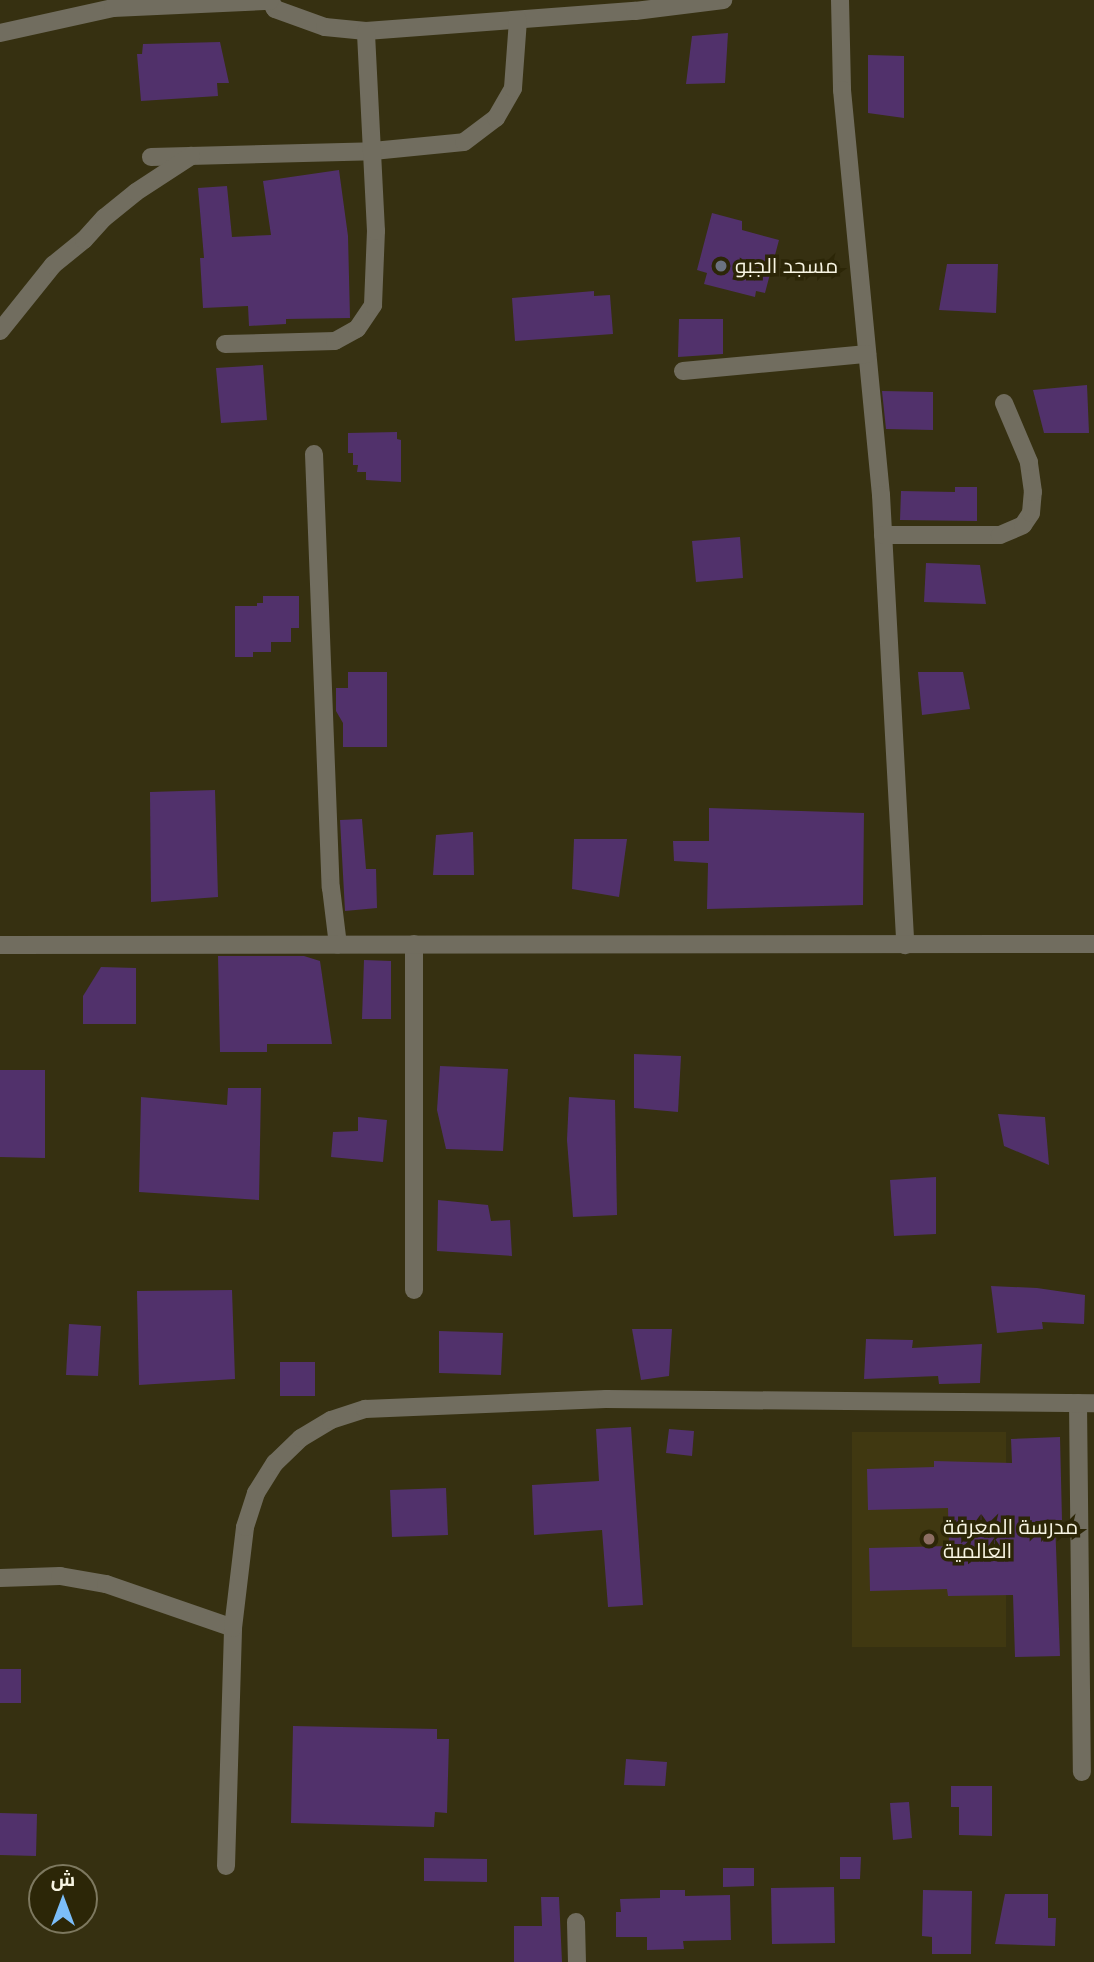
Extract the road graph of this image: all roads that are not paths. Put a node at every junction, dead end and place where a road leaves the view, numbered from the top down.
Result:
1 (723, 0) edge
2 (840, 0) edge
3 (270, 1) edge
4 (518, 20) junction
5 (366, 31) junction
6 (0, 33) edge
7 (373, 152) junction
8 (191, 156) junction
9 (151, 157) dead end
10 (0, 331) edge
11 (225, 344) dead end
12 (867, 354) junction
13 (683, 371) dead end
14 (1004, 403) dead end
15 (314, 454) dead end
16 (883, 536) junction
17 (414, 944) junction
18 (1094, 944) edge
19 (0, 945) edge
20 (338, 945) junction
21 (905, 945) junction
22 (414, 1290) dead end
23 (1086, 1403) edge
24 (0, 1578) edge
25 (233, 1628) junction
26 (1082, 1772) dead end
27 (226, 1866) dead end
28 (576, 1922) dead end
29 (577, 1962) edge

1 - 4 street
2 - 12 street
3 - 5 street
3 - 6 street
4 - 5 street
4 - 7 street
5 - 7 street
7 - 8 street
7 - 11 street
8 - 9 street
8 - 10 street
12 - 13 street
12 - 16 street
14 - 16 street
15 - 20 street
16 - 21 street
17 - 20 street
17 - 21 street
17 - 22 street
18 - 21 street
19 - 20 street
23 - 25 street
23 - 26 street
24 - 25 street
25 - 27 street
28 - 29 street

